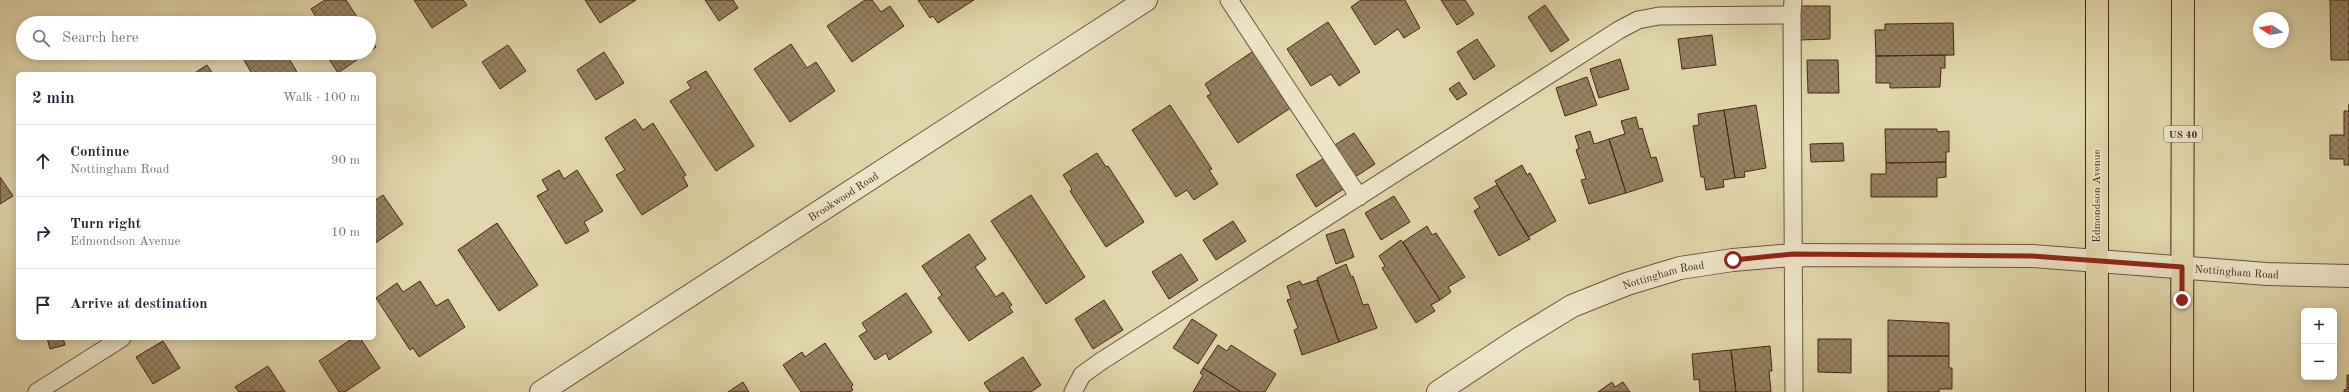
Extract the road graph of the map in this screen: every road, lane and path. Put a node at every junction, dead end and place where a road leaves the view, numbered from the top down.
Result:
1 (1146, 0) edge
2 (1229, 0) edge
3 (2097, 0) edge
4 (2184, 0) edge
5 (1792, 8) edge
6 (1359, 197) junction
7 (1793, 254) junction
8 (2096, 261) junction
9 (2182, 267) junction
10 (2349, 276) edge
11 (119, 340) edge
12 (37, 392) edge
13 (541, 392) edge
14 (1074, 392) edge
15 (1438, 392) edge
16 (1794, 392) edge
17 (2097, 392) edge
18 (2182, 392) edge

1 - 13 street, Brookwood Road
2 - 6 lane
3 - 8 main road, Edmondson Avenue
4 - 9 main road, US 40
5 - 6 lane
5 - 7 lane
6 - 14 lane
7 - 8 street, Nottingham Road
7 - 15 street, Nottingham Road
7 - 16 lane
8 - 9 street, Nottingham Road
8 - 17 main road, Edmondson Avenue
9 - 10 street, Nottingham Road
9 - 18 main road, US 40
11 - 12 lane

